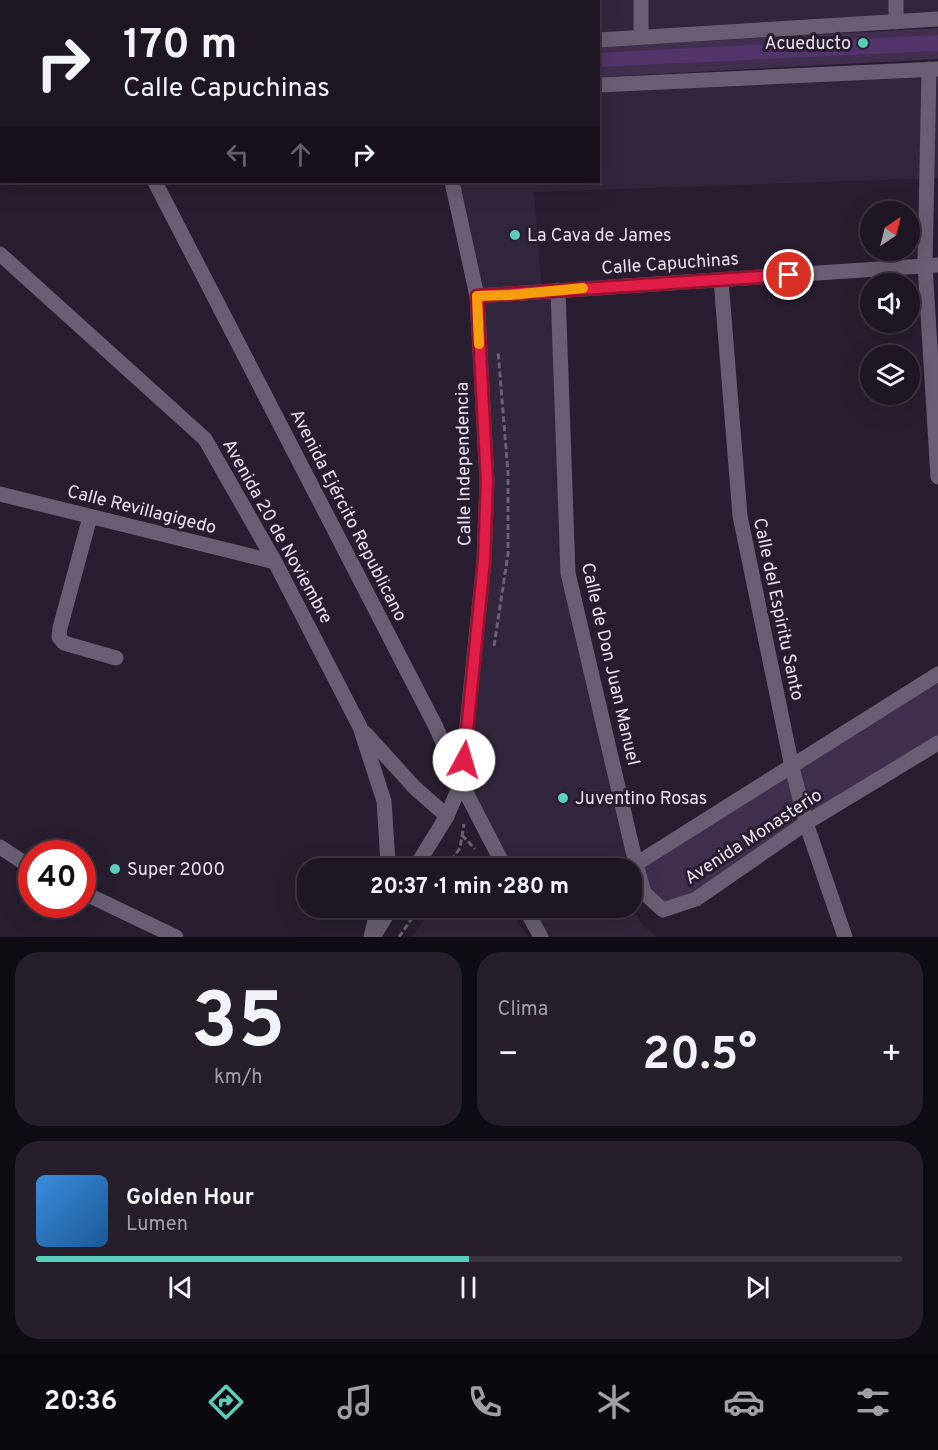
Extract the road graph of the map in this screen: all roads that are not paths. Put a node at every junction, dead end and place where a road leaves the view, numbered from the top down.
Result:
1 (641, 0) edge
2 (896, 0) edge
3 (938, 19) edge
4 (896, 22) junction
5 (641, 38) junction
6 (600, 40) edge
7 (934, 69) edge
8 (600, 85) edge
9 (156, 183) edge
10 (452, 183) edge
11 (0, 254) edge
12 (931, 266) edge
13 (721, 280) junction
14 (558, 290) junction
15 (477, 296) junction
16 (938, 477) edge
17 (0, 494) edge
18 (90, 517) junction
19 (275, 562) junction
20 (116, 658) dead end
21 (938, 674) edge
22 (360, 727) junction
23 (938, 743) edge
24 (792, 767) junction
25 (461, 783) junction
26 (447, 816) junction
27 (806, 823) junction
28 (0, 847) edge
29 (388, 858) edge
30 (421, 858) edge
31 (500, 858) edge
32 (635, 858) edge
33 (18, 859) edge
34 (642, 860) edge
35 (642, 886) edge
36 (96, 899) edge
37 (376, 918) edge
38 (384, 918) edge
39 (531, 918) edge
40 (176, 937) edge
41 (372, 937) edge
42 (541, 937) edge
43 (845, 937) edge

1 - 5 street
2 - 4 street
3 - 4 street
4 - 5 street
5 - 6 street
7 - 8 street
7 - 12 street
9 - 25 street, Avenida Ejército Republicano
10 - 15 street, Calle Independencia
11 - 19 street, Avenida 20 de Noviembre
12 - 13 street, Calle Capuchinas
12 - 16 street
13 - 14 street, Calle Capuchinas
13 - 24 street, Calle del Espiritu Santo
14 - 15 street, Calle Capuchinas
14 - 32 street, Calle de Don Juan Manuel
15 - 25 street, Calle Independencia
17 - 18 street, Calle Revillagigedo
18 - 19 street, Calle Revillagigedo
18 - 20 street
19 - 22 street, Avenida 20 de Noviembre
21 - 24 street, Avenida Monasterio
22 - 26 street, Avenida 20 de Noviembre
22 - 29 street, Avenida 20 de Noviembre
23 - 27 street, Avenida Monasterio
24 - 27 street, Calle del Espiritu Santo
24 - 34 street, Avenida Monasterio
25 - 26 street
25 - 31 street, Avenida Ejército Republicano
26 - 30 street
27 - 35 street, Avenida Monasterio
27 - 43 street, Calle del Espiritu Santo
28 - 33 street
36 - 40 street
37 - 41 street
38 - 41 street
39 - 42 street

